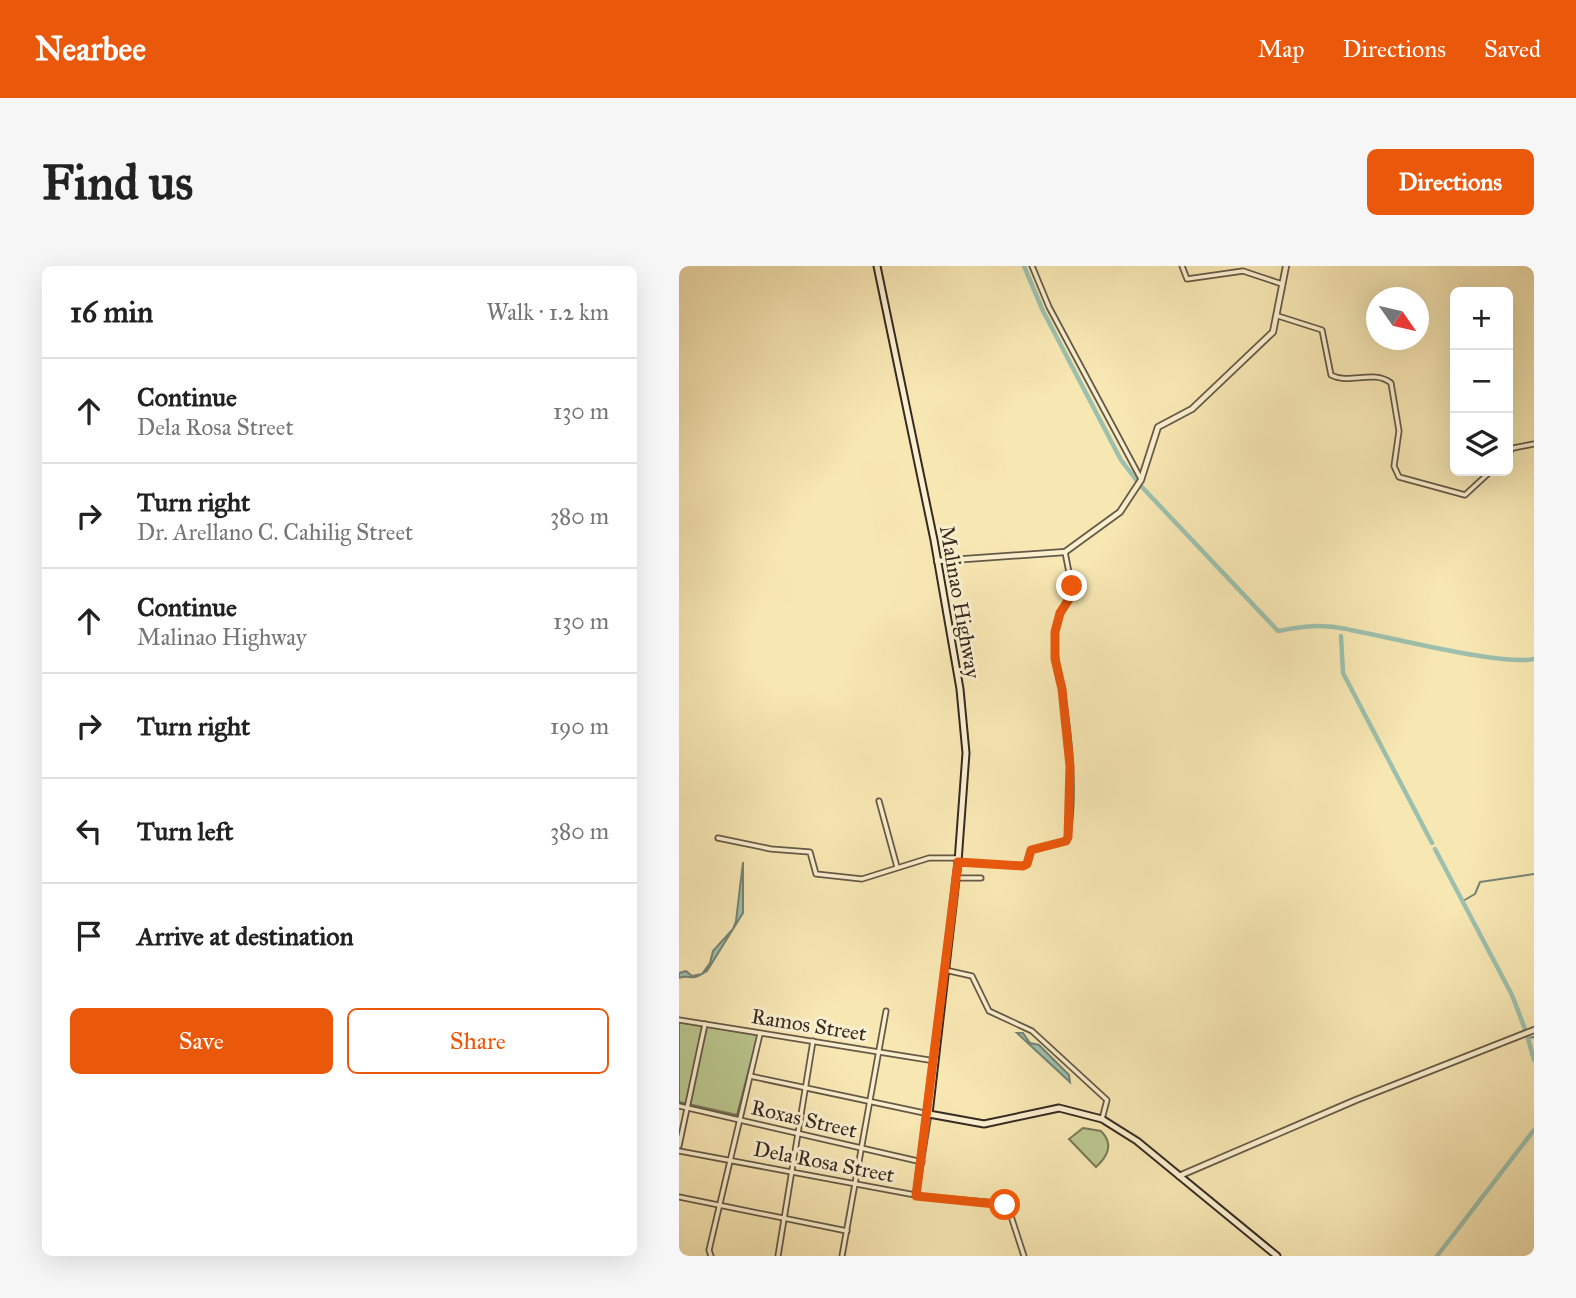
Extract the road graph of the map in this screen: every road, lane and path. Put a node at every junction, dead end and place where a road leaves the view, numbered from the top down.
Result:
1 (877, 266) edge
2 (1032, 266) edge
3 (1182, 266) edge
4 (1286, 266) edge
5 (1282, 284) junction
6 (1278, 316) junction
7 (1534, 444) edge
8 (1513, 448) edge
9 (1486, 476) edge
10 (1141, 480) junction
11 (1065, 552) junction
12 (937, 561) junction
13 (879, 801) dead end
14 (718, 838) dead end
15 (958, 860) junction
16 (897, 867) junction
17 (956, 877) junction
18 (981, 878) dead end
19 (945, 970) junction
20 (886, 1011) dead end
21 (679, 1020) edge
22 (705, 1024) junction
23 (1534, 1030) edge
24 (760, 1033) junction
25 (813, 1041) junction
26 (880, 1052) junction
27 (935, 1061) junction
28 (750, 1076) junction
29 (805, 1089) junction
30 (870, 1103) junction
31 (679, 1106) edge
32 (687, 1108) junction
33 (929, 1114) junction
34 (1102, 1119) junction
35 (740, 1120) junction
36 (798, 1134) junction
37 (862, 1148) junction
38 (679, 1149) edge
39 (730, 1161) junction
40 (922, 1162) junction
41 (792, 1172) junction
42 (1179, 1176) junction
43 (855, 1184) junction
44 (916, 1196) junction
45 (679, 1197) edge
46 (719, 1205) junction
47 (784, 1219) junction
48 (847, 1231) junction
49 (710, 1255) edge
50 (778, 1256) edge
51 (842, 1256) edge
52 (1024, 1256) edge
53 (1277, 1256) edge

1 - 12 main road, Malinao Highway
2 - 10 street
3 - 5 street
4 - 5 street
5 - 6 street
6 - 9 street
6 - 10 street
7 - 8 street
10 - 11 street
11 - 12 street
11 - 15 street
12 - 15 main road, Malinao Highway
13 - 16 street
14 - 16 street
15 - 16 street
15 - 17 main road, Malinao Highway
17 - 18 street
17 - 19 main road, Malinao Highway
19 - 27 main road, Malinao Highway
19 - 34 street
20 - 26 street
21 - 22 street, Ramos Street
22 - 24 street, Ramos Street
22 - 32 street
23 - 42 street
24 - 25 street, Ramos Street
24 - 28 street
25 - 26 street, Ramos Street
25 - 29 street
26 - 27 street, Ramos Street
26 - 30 street
27 - 33 main road, Malinao Highway
28 - 29 street
28 - 35 street
29 - 30 street
29 - 36 street
30 - 33 street
30 - 37 street
31 - 32 street, Roxas Street
32 - 35 street, Roxas Street
32 - 38 street
33 - 34 main road
33 - 40 street
34 - 42 main road
35 - 36 street, Roxas Street
35 - 39 street
36 - 37 street, Roxas Street
36 - 41 street
37 - 40 street, Roxas Street
37 - 43 street
38 - 39 street, Dela Rosa Street
39 - 41 street, Dela Rosa Street
39 - 46 street
40 - 44 street
41 - 43 street, Dela Rosa Street
41 - 47 street
42 - 53 main road
43 - 44 street, Dela Rosa Street
43 - 48 street
44 - 52 street, Dela Rosa Street
45 - 46 street
46 - 47 street
46 - 49 street
47 - 48 street
47 - 50 street
48 - 51 street

